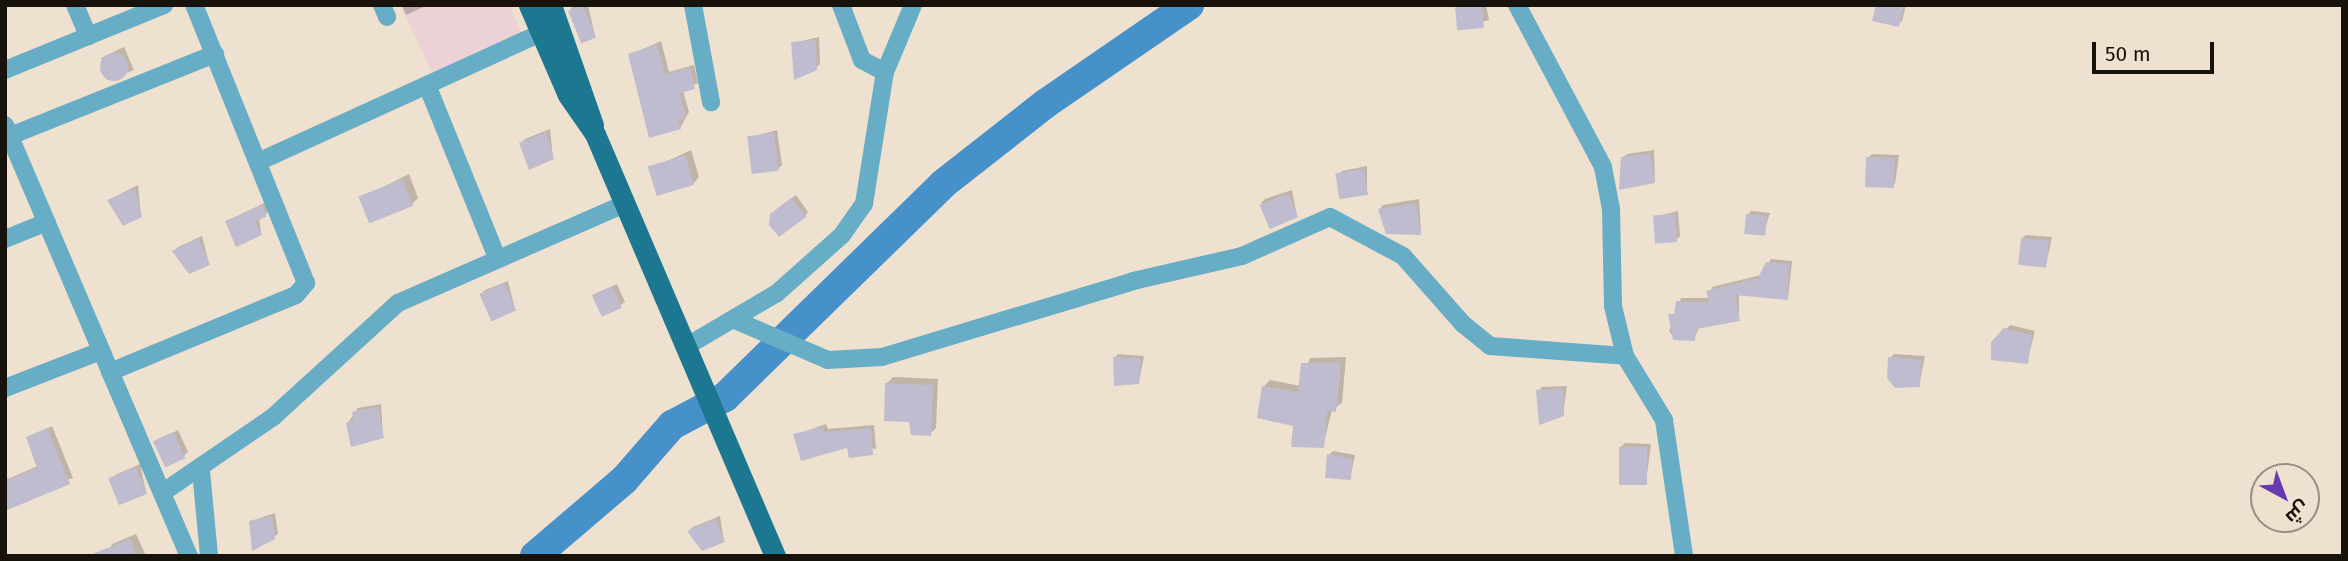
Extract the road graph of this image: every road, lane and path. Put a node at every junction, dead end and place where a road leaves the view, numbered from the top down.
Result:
1 (75, 5) edge
2 (163, 5) edge
3 (194, 5) edge
4 (529, 5) edge
5 (551, 5) edge
6 (693, 5) edge
7 (841, 5) edge
8 (913, 5) edge
9 (1517, 5) edge
10 (541, 33) junction
11 (88, 36) junction
12 (215, 54) junction
13 (5, 70) edge
14 (885, 72) junction
15 (427, 85) junction
16 (711, 102) dead end
17 (8, 130) edge
18 (595, 134) junction
19 (260, 161) junction
20 (625, 204) junction
21 (47, 222) junction
22 (5, 239) edge
23 (496, 255) junction
24 (737, 321) junction
25 (687, 346) junction
26 (101, 351) junction
27 (1625, 356) junction
28 (110, 372) junction
29 (5, 388) edge
30 (201, 471) junction
31 (162, 494) junction
32 (189, 556) edge
33 (209, 556) edge
34 (775, 556) edge
35 (1684, 556) edge

1 - 11 street
2 - 11 street
3 - 12 street
4 - 10 main road
5 - 18 main road
6 - 16 street
7 - 14 street
8 - 14 street
9 - 27 street
10 - 15 street
10 - 18 main road
11 - 13 street
12 - 17 street
12 - 19 street
14 - 24 street
15 - 19 street
15 - 23 street
17 - 21 street
18 - 20 main road
19 - 28 street
20 - 23 street
20 - 25 main road
21 - 22 street
21 - 26 street
23 - 30 street
24 - 25 street
24 - 27 street
25 - 34 main road
26 - 28 street
26 - 29 street
27 - 35 street
28 - 31 street
30 - 31 street
30 - 33 street
31 - 32 street

